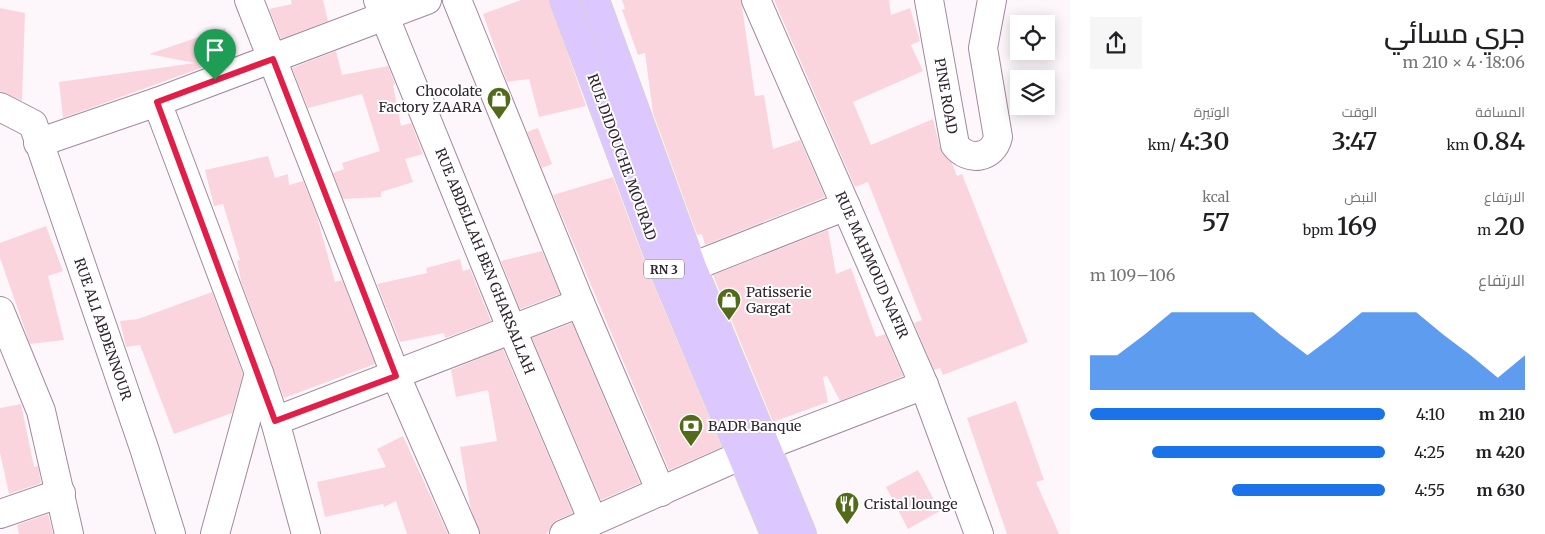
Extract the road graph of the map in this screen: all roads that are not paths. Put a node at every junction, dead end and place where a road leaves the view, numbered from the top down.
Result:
1 (249, 0) edge
2 (427, 0) edge
3 (457, 0) edge
4 (564, 0) edge
5 (595, 0) edge
6 (756, 0) edge
7 (929, 0) edge
8 (992, 0) edge
9 (381, 9) edge
10 (273, 59) junction
11 (157, 102) junction
12 (0, 106) edge
13 (36, 133) junction
14 (846, 206) junction
15 (692, 267) junction
16 (580, 303) junction
17 (0, 311) edge
18 (512, 330) junction
19 (259, 373) junction
20 (396, 376) junction
21 (924, 385) junction
22 (275, 421) junction
23 (754, 451) junction
24 (661, 492) junction
25 (61, 493) junction
26 (0, 514) edge
27 (593, 521) junction
28 (69, 534) edge
29 (171, 534) edge
30 (215, 534) edge
31 (306, 534) edge
32 (465, 534) edge
33 (564, 534) edge
34 (775, 534) edge
35 (802, 534) edge
36 (979, 534) edge

1 - 10 street
2 - 9 street
3 - 16 street
4 - 23 main road, RUE DIDOUCHE MOURAD / RN 3
5 - 15 main road, RUE DIDOUCHE MOURAD / RN 3
6 - 14 street, RUE MAHMOUD NAFIR
7 - 8 street, PINE ROAD
9 - 10 street
9 - 18 street, RUE ABDELLAH BEN GHARSALLAH
10 - 11 street
10 - 20 street
11 - 13 street
11 - 19 street
12 - 13 street
13 - 29 street, RUE ALI ABDENNOUR
14 - 15 street
14 - 21 street, RUE MAHMOUD NAFIR
15 - 23 main road, RUE DIDOUCHE MOURAD / RN 3
16 - 18 street
16 - 24 street
17 - 25 street
18 - 20 street
18 - 27 street, RUE ABDELLAH BEN GHARSALLAH
19 - 22 street
19 - 30 street
20 - 22 street
20 - 32 street
21 - 23 street
21 - 36 street, RUE MAHMOUD NAFIR
22 - 31 street
23 - 24 street
23 - 34 main road, RUE DIDOUCHE MOURAD / RN 3
23 - 35 main road, RUE DIDOUCHE MOURAD / RN 3
24 - 27 street
25 - 26 street
25 - 28 street
27 - 33 street

